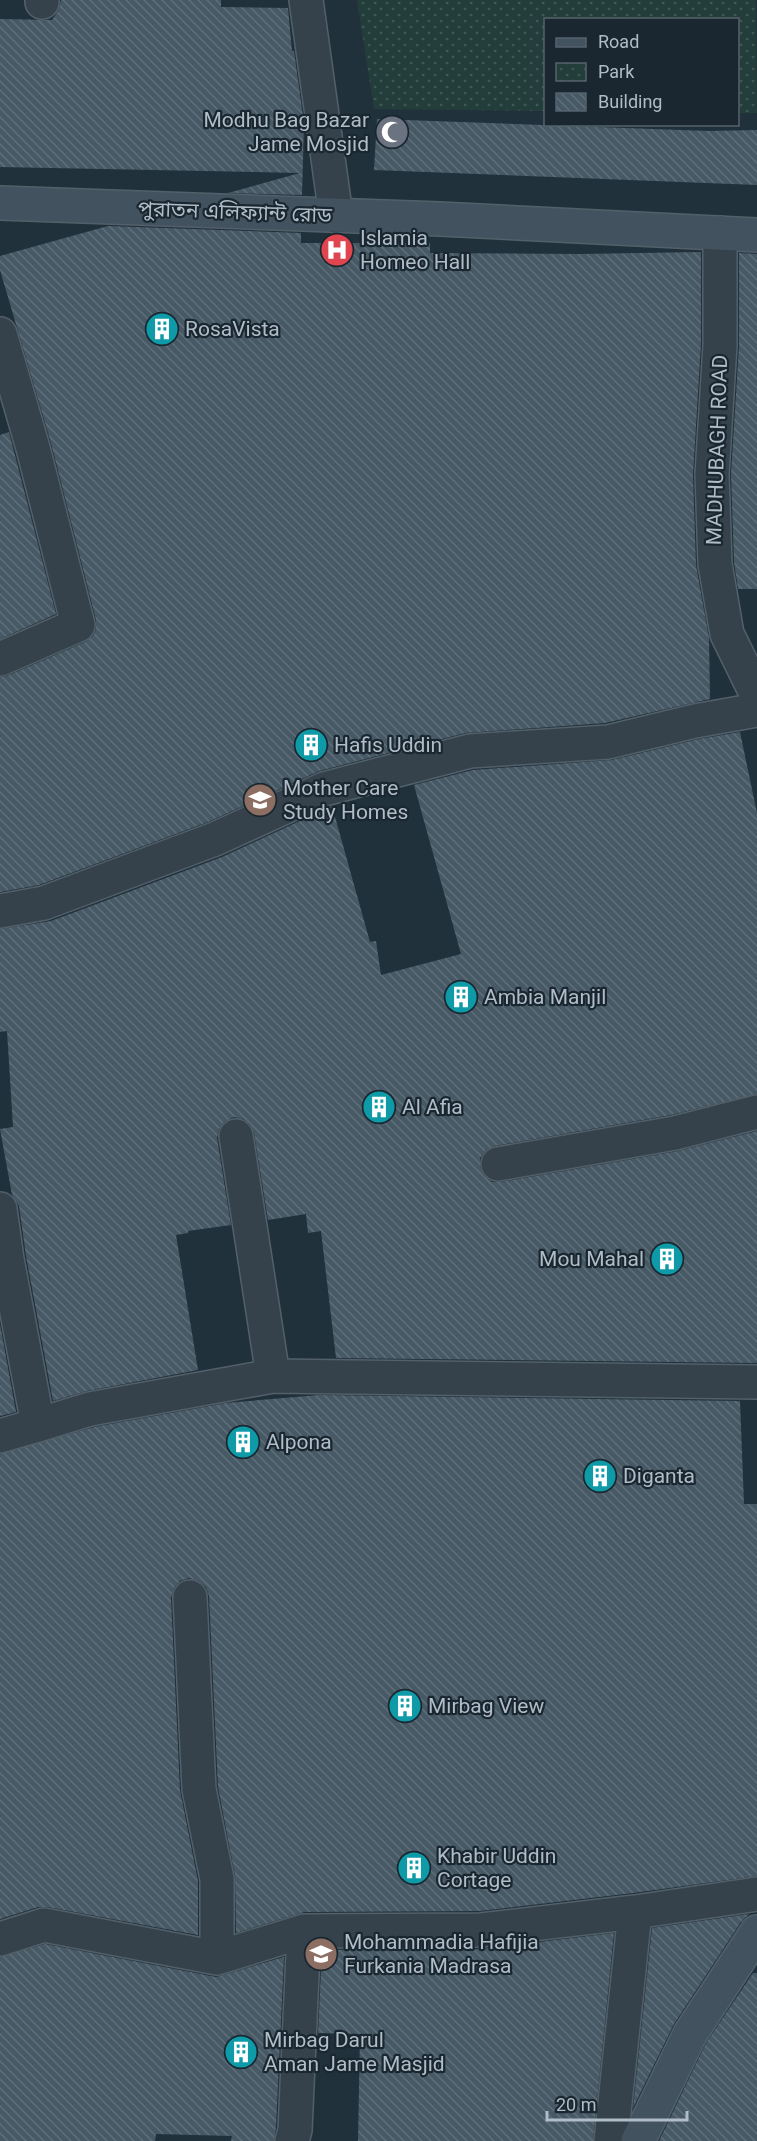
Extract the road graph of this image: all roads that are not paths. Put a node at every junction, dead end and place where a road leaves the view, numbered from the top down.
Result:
1 (306, 0) edge
2 (0, 203) edge
3 (336, 216) junction
4 (720, 232) junction
5 (757, 235) edge
6 (0, 334) edge
7 (0, 659) edge
8 (757, 695) edge
9 (757, 710) edge
10 (0, 911) edge
11 (757, 1112) edge
12 (236, 1136) dead end
13 (498, 1164) dead end
14 (0, 1209) edge
15 (273, 1376) junction
16 (757, 1382) edge
17 (38, 1425) junction
18 (0, 1436) edge
19 (190, 1597) dead end
20 (757, 1894) edge
21 (636, 1912) junction
22 (304, 1931) junction
23 (757, 1932) edge
24 (0, 1939) edge
25 (217, 1958) junction
26 (284, 2137) edge
27 (611, 2141) edge
28 (638, 2141) edge

1 - 3 street
2 - 3 street, পুরাতন এলিফ্যান্ট রোড
3 - 4 street, পুরাতন এলিফ্যান্ট রোড
4 - 5 street, পুরাতন এলিফ্যান্ট রোড
4 - 8 street, MADHUBAGH ROAD
6 - 7 street
9 - 10 street
11 - 13 street
12 - 15 street
14 - 17 street
15 - 16 street
15 - 17 street
17 - 18 street
19 - 25 street
20 - 21 street
21 - 22 street
21 - 27 street
22 - 25 street
22 - 26 street
23 - 28 street
24 - 25 street

